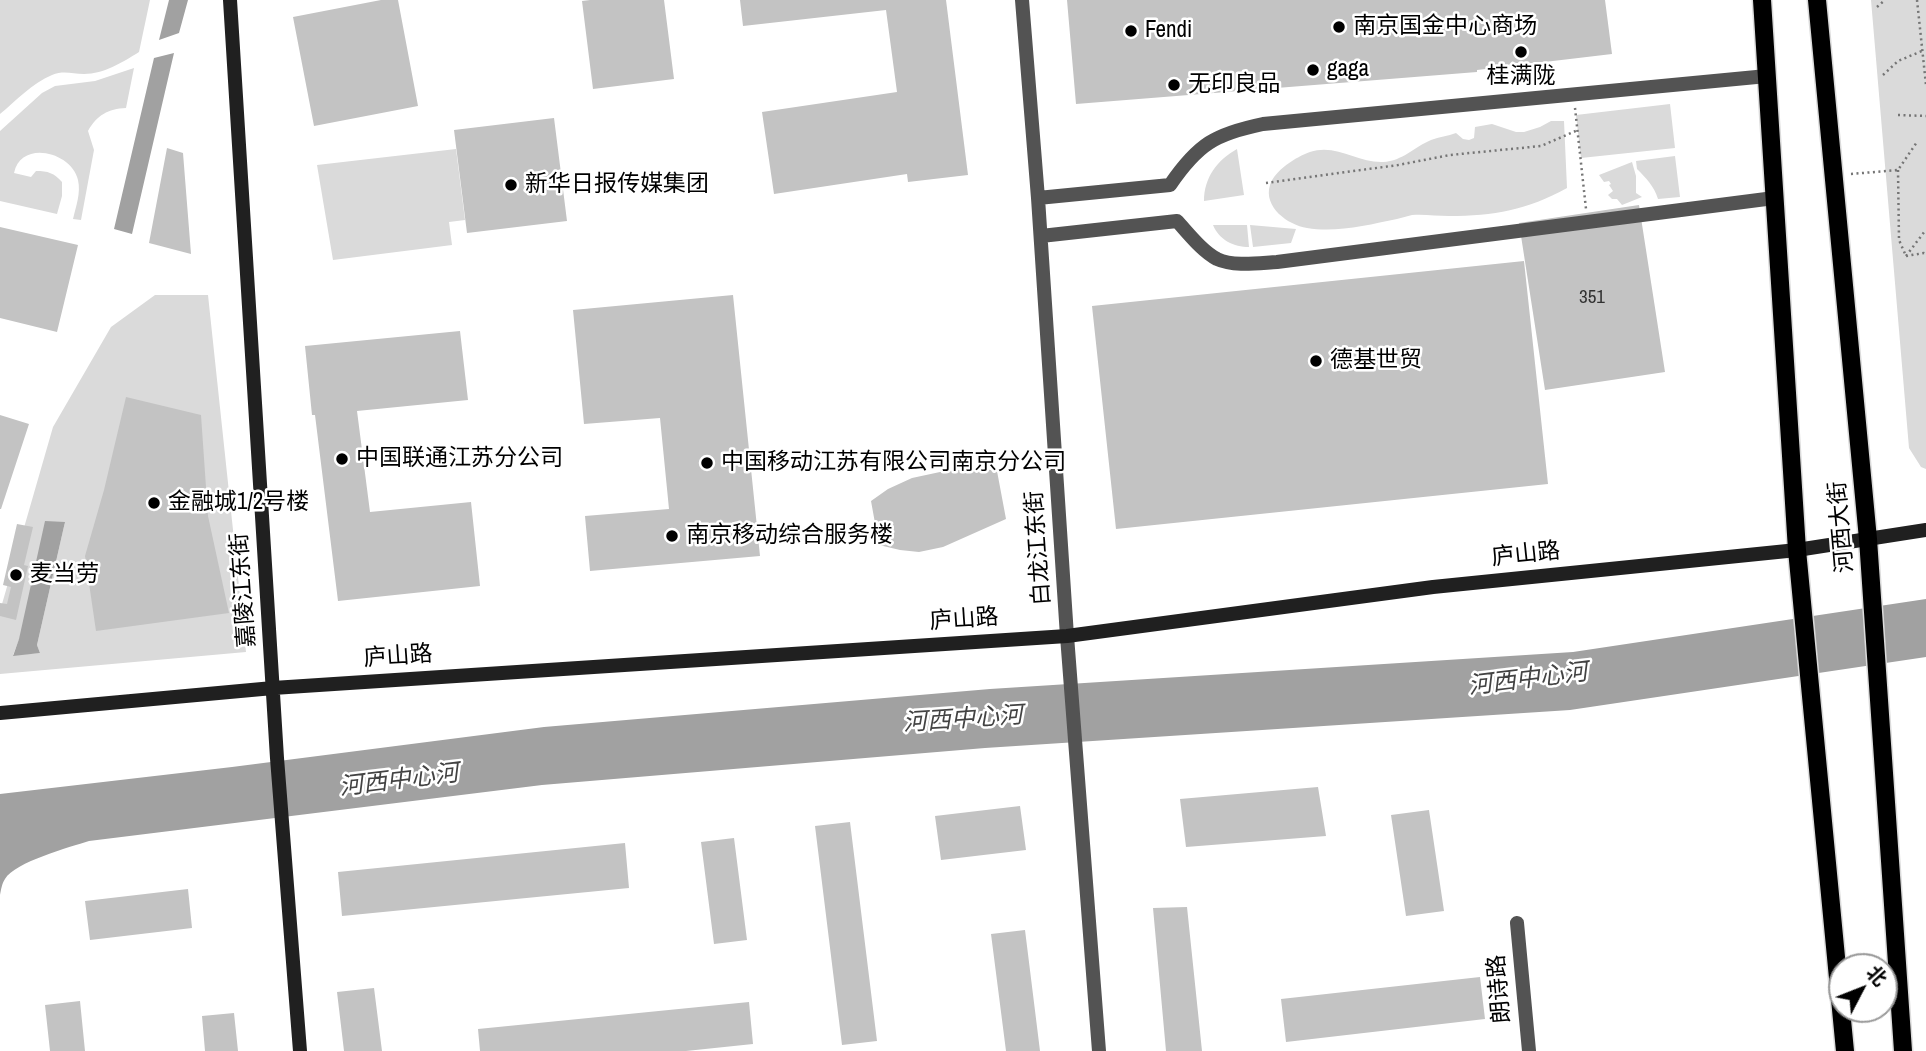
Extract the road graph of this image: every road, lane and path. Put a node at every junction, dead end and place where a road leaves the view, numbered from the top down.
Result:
1 (230, 0) edge
2 (1022, 0) edge
3 (1762, 0) edge
4 (1817, 0) edge
5 (1885, 0) edge
6 (1917, 0) edge
7 (1877, 7) dead end
8 (1922, 51) junction
9 (1884, 75) dead end
10 (1767, 76) junction
11 (1926, 85) edge
12 (1574, 94) junction
13 (1898, 115) dead end
14 (1926, 116) edge
15 (1578, 130) junction
16 (1917, 142) dead end
17 (1898, 170) junction
18 (1834, 175) junction
19 (1266, 183) dead end
20 (1038, 198) junction
21 (1774, 198) junction
22 (1588, 222) junction
23 (1925, 231) edge
24 (1041, 236) junction
25 (1926, 254) edge
26 (1906, 256) junction
27 (1926, 530) edge
28 (1868, 539) junction
29 (1797, 550) junction
30 (1068, 636) junction
31 (273, 688) junction
32 (0, 712) edge
33 (1517, 923) dead end
34 (300, 1051) edge
35 (1099, 1051) edge
36 (1529, 1051) edge
37 (1845, 1051) edge
38 (1903, 1051) edge

1 - 31 main road, 嘉陵江东街
2 - 20 street, 白龙江东街
3 - 10 main road, 河西大街
4 - 18 main road, 河西大街
5 - 7 path
6 - 8 path
8 - 9 path
8 - 11 path
10 - 12 street
10 - 21 main road, 河西大街
12 - 15 path
12 - 20 street
13 - 14 path
15 - 19 path
15 - 22 path
16 - 17 path
17 - 18 path
17 - 26 path
18 - 28 main road, 河西大街
20 - 24 street, 白龙江东街
21 - 22 street
21 - 29 main road, 河西大街
22 - 24 street
23 - 26 path
24 - 30 street, 白龙江东街
25 - 26 path
27 - 28 main road, 庐山路
28 - 29 main road, 庐山路
28 - 38 main road, 河西大街
29 - 30 main road, 庐山路
29 - 37 main road, 河西大街
30 - 31 main road, 庐山路
30 - 35 street, 白龙江东街
31 - 32 main road, 庐山路
31 - 34 main road, 嘉陵江东街
33 - 36 street, 朗诗路

